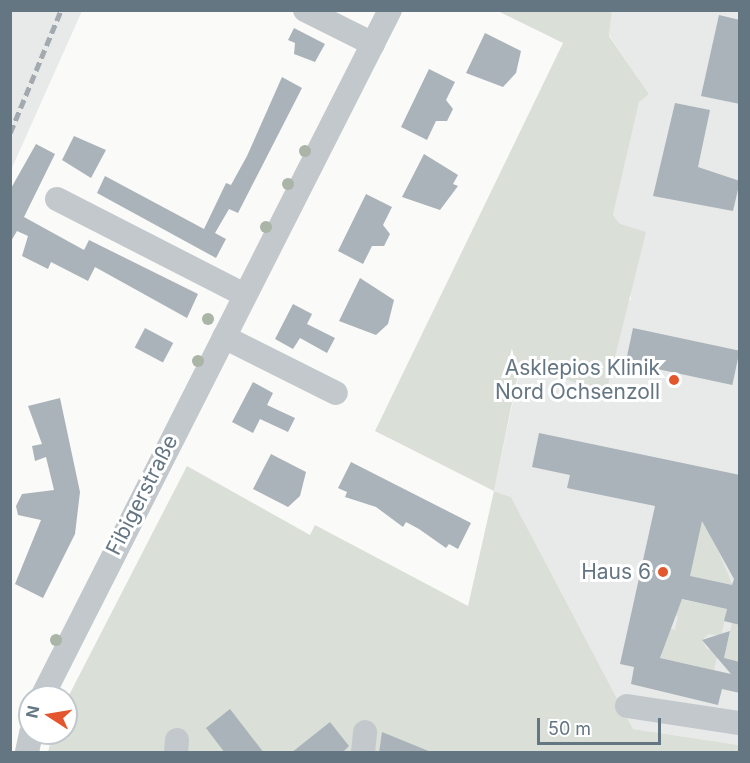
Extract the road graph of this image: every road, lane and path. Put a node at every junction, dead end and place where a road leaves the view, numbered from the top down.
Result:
1 (305, 10) edge
2 (390, 10) edge
3 (373, 44) junction
4 (57, 199) dead end
5 (245, 295) junction
6 (224, 337) junction
7 (336, 393) dead end
8 (48, 685) edge
9 (627, 706) dead end
10 (740, 723) edge

1 - 3 street
2 - 3 street, Fibigerstraße
3 - 5 street, Fibigerstraße
4 - 5 street
5 - 6 street, Fibigerstraße
6 - 7 street
6 - 8 street, Fibigerstraße
9 - 10 street

